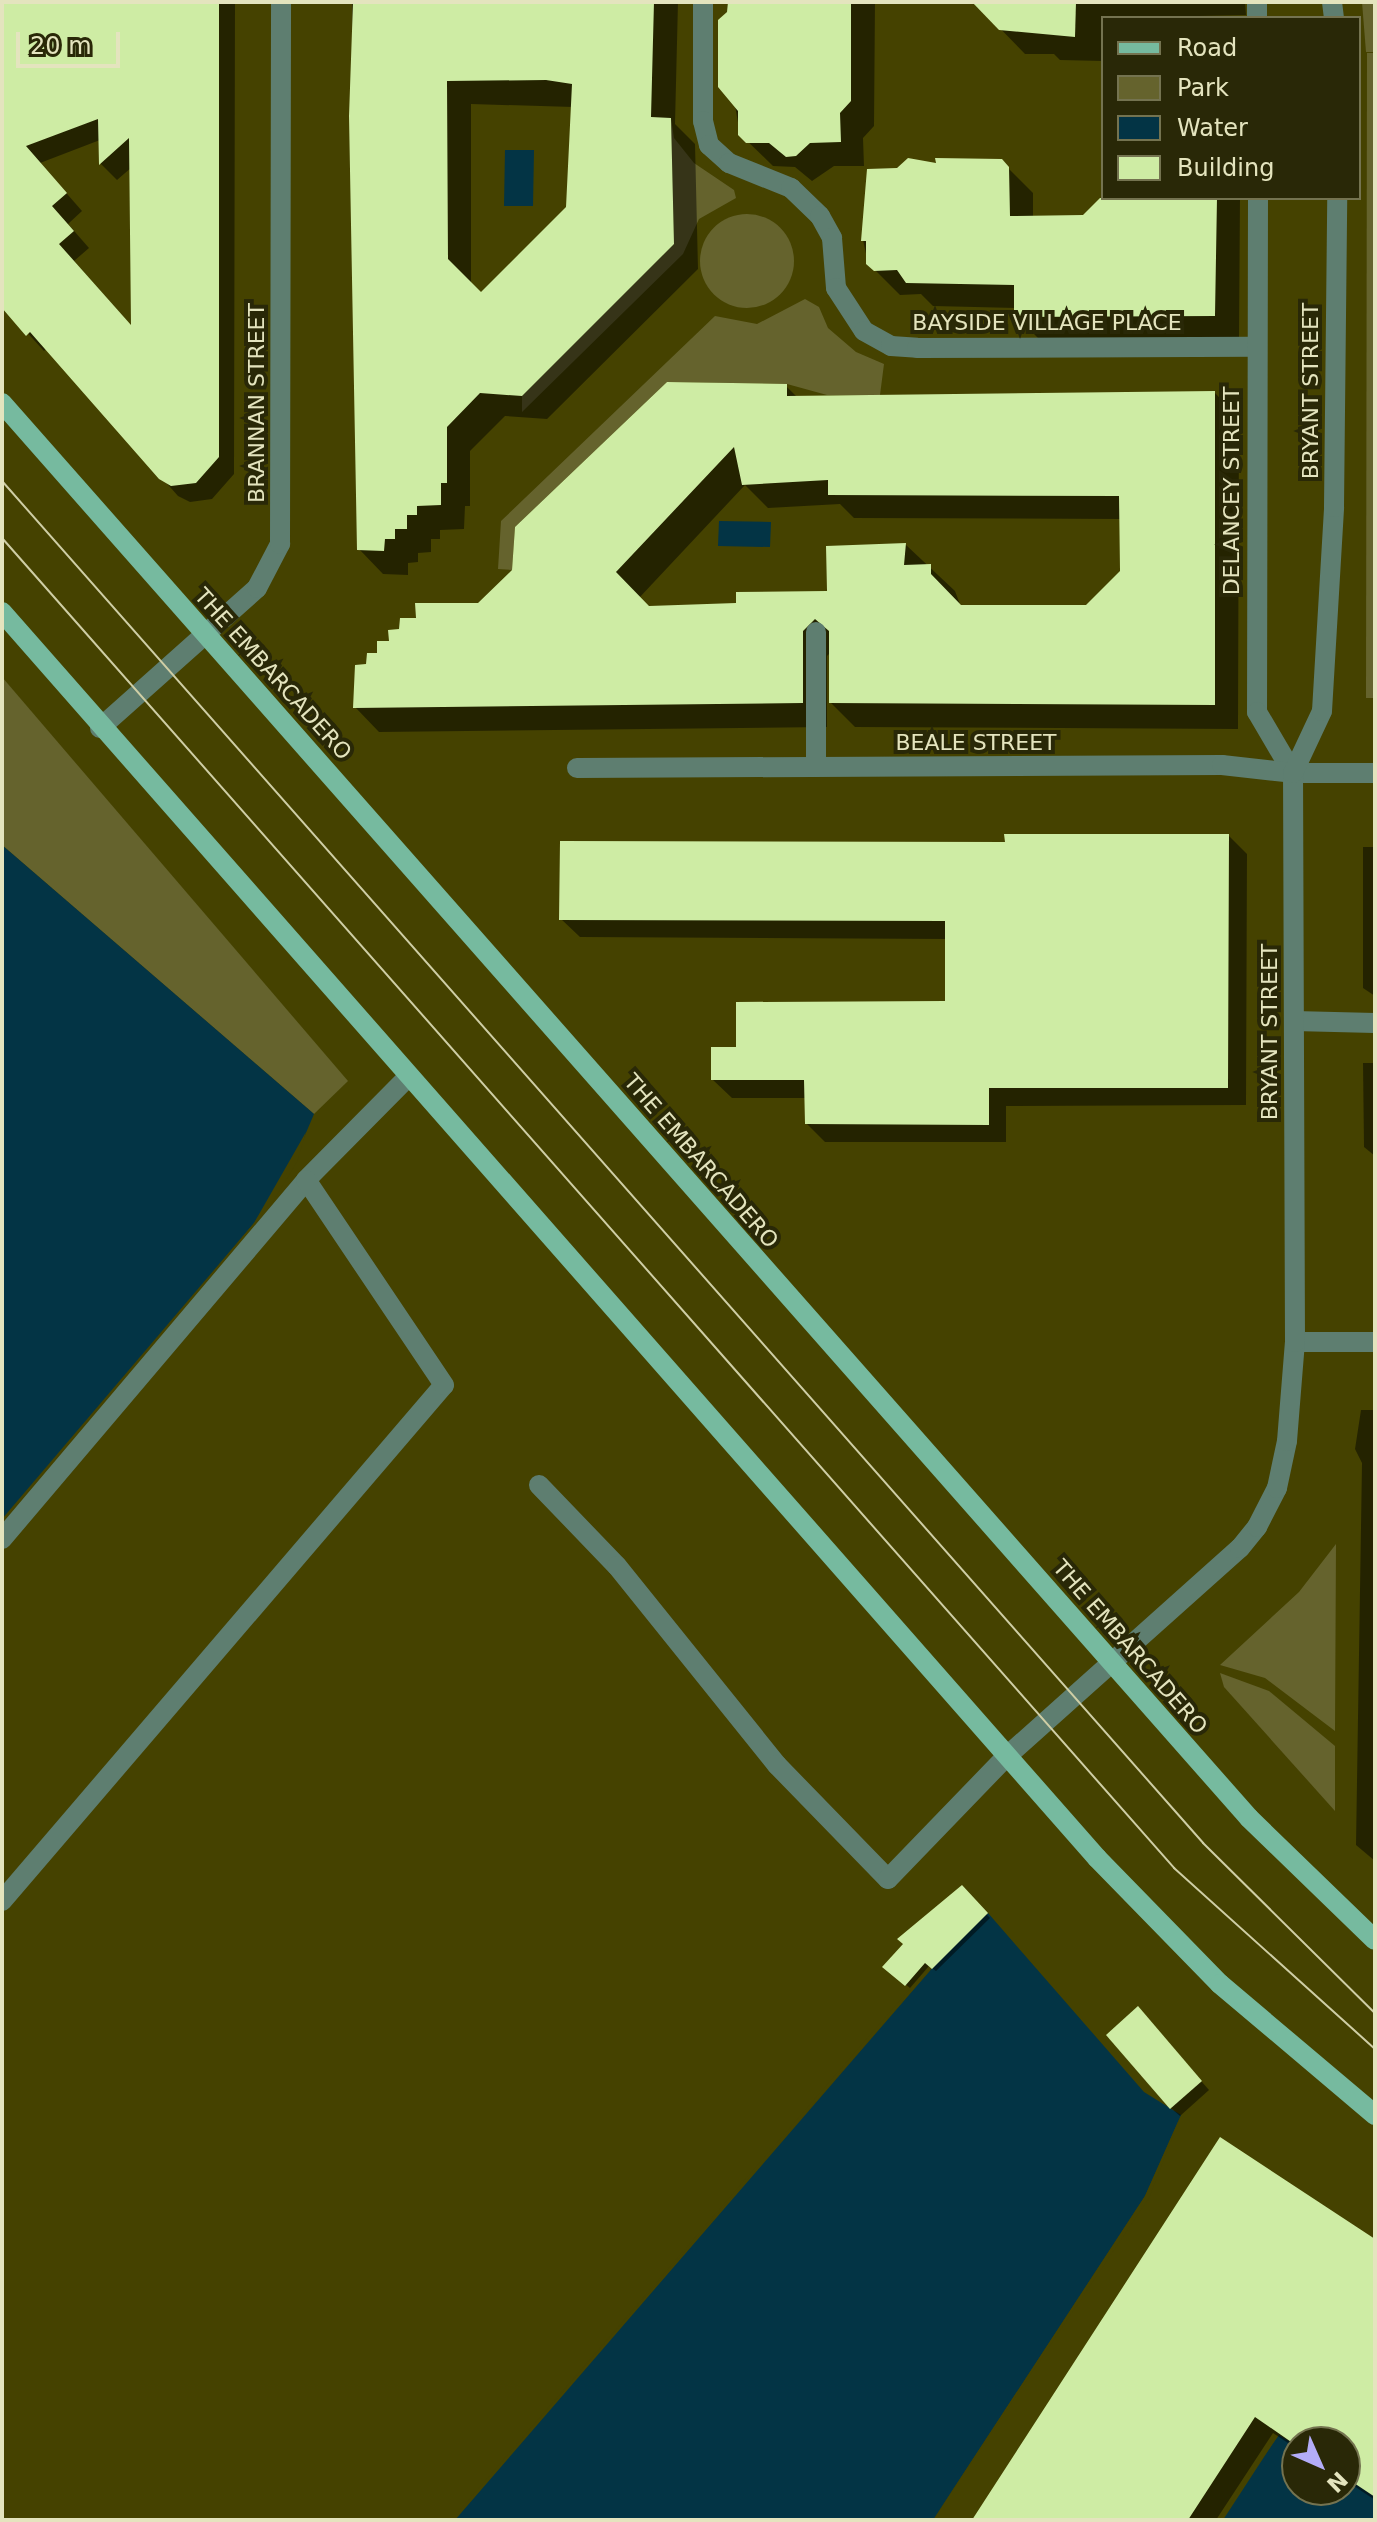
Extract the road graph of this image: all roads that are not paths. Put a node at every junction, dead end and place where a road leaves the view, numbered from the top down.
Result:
1 (281, 2) edge
2 (703, 2) edge
3 (1258, 200) edge
4 (1337, 200) edge
5 (1255, 347) junction
6 (2, 403) edge
7 (2, 612) edge
8 (816, 632) dead end
9 (206, 636) junction
10 (100, 728) junction
11 (816, 767) junction
12 (577, 768) dead end
13 (1293, 773) junction
14 (1375, 773) edge
15 (1294, 1021) junction
16 (1375, 1023) edge
17 (409, 1076) junction
18 (306, 1180) junction
19 (1295, 1342) junction
20 (1375, 1342) edge
21 (539, 1485) dead end
22 (2, 1539) edge
23 (1113, 1662) junction
24 (1006, 1757) junction
25 (2, 1901) edge
26 (1375, 1940) edge
27 (1375, 2115) edge

1 - 9 street, BRANNAN STREET
2 - 5 street, BAYSIDE VILLAGE PLACE
3 - 5 street, DELANCEY STREET
4 - 13 street, BRYANT STREET
5 - 13 street, DELANCEY STREET
6 - 9 main road, THE EMBARCADERO
7 - 10 main road
8 - 11 street
9 - 10 street, BRANNAN STREET
9 - 23 main road, THE EMBARCADERO
10 - 17 main road
11 - 12 street, BEALE STREET
11 - 13 street, BEALE STREET
13 - 14 street, BEALE STREET
13 - 15 street, BRYANT STREET
15 - 16 street
15 - 19 street, BRYANT STREET
17 - 18 street
17 - 24 main road
18 - 22 street
18 - 25 street
19 - 20 street
19 - 23 street, BRYANT STREET
21 - 24 street, BRYANT STREET
23 - 24 street, BRYANT STREET
23 - 26 main road, THE EMBARCADERO
24 - 27 main road

